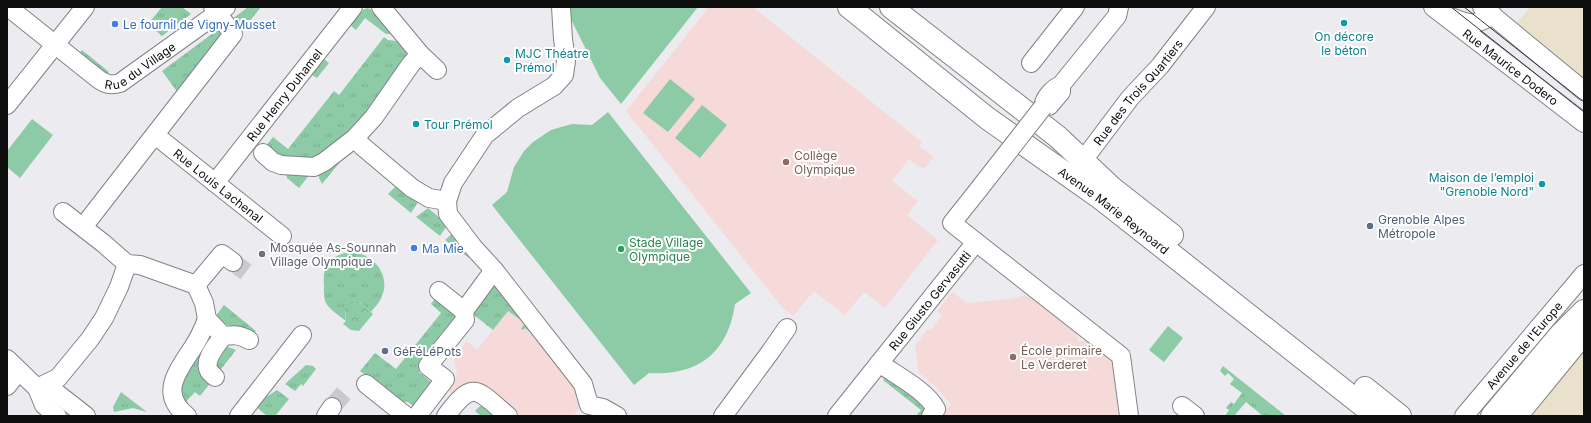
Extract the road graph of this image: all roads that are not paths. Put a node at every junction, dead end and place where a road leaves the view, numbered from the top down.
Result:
1 (8, 7) edge
2 (85, 7) edge
3 (353, 7) edge
4 (381, 7) edge
5 (561, 7) edge
6 (849, 7) edge
7 (891, 7) edge
8 (1075, 7) edge
9 (1119, 7) edge
10 (1206, 7) edge
11 (219, 9) edge
12 (1435, 9) edge
13 (1492, 10) edge
14 (55, 44) junction
15 (1490, 50) junction
16 (420, 54) junction
17 (1031, 63) dead end
18 (437, 70) dead end
19 (1584, 91) edge
20 (7, 105) edge
21 (1584, 123) edge
22 (155, 135) junction
23 (355, 138) junction
24 (263, 153) dead end
25 (1077, 168) junction
26 (215, 182) junction
27 (447, 201) junction
28 (63, 212) dead end
29 (84, 227) junction
30 (282, 236) dead end
31 (976, 242) junction
32 (234, 262) tunnel mouth
33 (127, 264) junction
34 (494, 270) junction
35 (1584, 274) edge
36 (196, 285) junction
37 (439, 291) dead end
38 (464, 311) junction
39 (1584, 311) edge
40 (207, 319) junction
41 (787, 328) dead end
42 (1584, 333) edge
43 (302, 335) dead end
44 (223, 336) junction
45 (249, 340) dead end
46 (879, 363) junction
47 (13, 365) edge
48 (215, 377) dead end
49 (366, 384) dead end
50 (7, 386) edge
51 (37, 388) junction
52 (597, 411) edge
53 (57, 416) edge
54 (86, 416) edge
55 (187, 416) edge
56 (239, 416) edge
57 (406, 416) edge
58 (417, 416) edge
59 (446, 416) edge
60 (508, 416) edge
61 (723, 416) edge
62 (838, 416) edge
63 (930, 416) edge
64 (1129, 416) edge
65 (1376, 416) edge
66 (1400, 416) edge
67 (1464, 416) edge
68 (1492, 416) edge
69 (1516, 416) edge

1 - 14 street, Rue du Village
2 - 14 street
3 - 26 street, Rue Henry Duhamel
4 - 16 street
5 - 27 street
6 - 25 main road, Avenue Marie Reynoard
7 - 25 main road, Avenue Marie Reynoard
8 - 17 street
9 - 31 street, Rue Giusto Gervasutti, bridge
10 - 25 street, Rue des Trois Quartiers
11 - 14 street, Rue du Village
11 - 22 street
12 - 13 street, Rue Maurice Dodero
12 - 15 street, Rue Maurice Dodero
13 - 15 street
13 - 19 street
14 - 20 street
15 - 21 street, Rue Maurice Dodero
16 - 18 street
16 - 23 street
22 - 26 street, Rue Louis Lachenal
22 - 29 street
23 - 24 street
23 - 27 street
25 - 65 main road, Avenue Marie Reynoard
25 - 66 main road, Avenue Marie Reynoard
26 - 30 street, Rue Louis Lachenal
27 - 34 street
28 - 29 street
29 - 33 street
31 - 46 street, Rue Giusto Gervasutti
31 - 64 street
32 - 36 street
33 - 36 street
33 - 51 street
34 - 38 street
34 - 52 street
35 - 67 street, Avenue de l'Europe
36 - 40 street
37 - 38 street
38 - 58 street
39 - 68 main road, Avenue de l'Europe
40 - 44 street
40 - 55 street
41 - 61 street
42 - 69 main road
43 - 56 street
44 - 45 street
44 - 48 street
46 - 62 street, Rue Giusto Gervasutti
46 - 63 street
47 - 50 street
47 - 51 street
49 - 57 street
51 - 53 street
51 - 54 street
59 - 60 street

